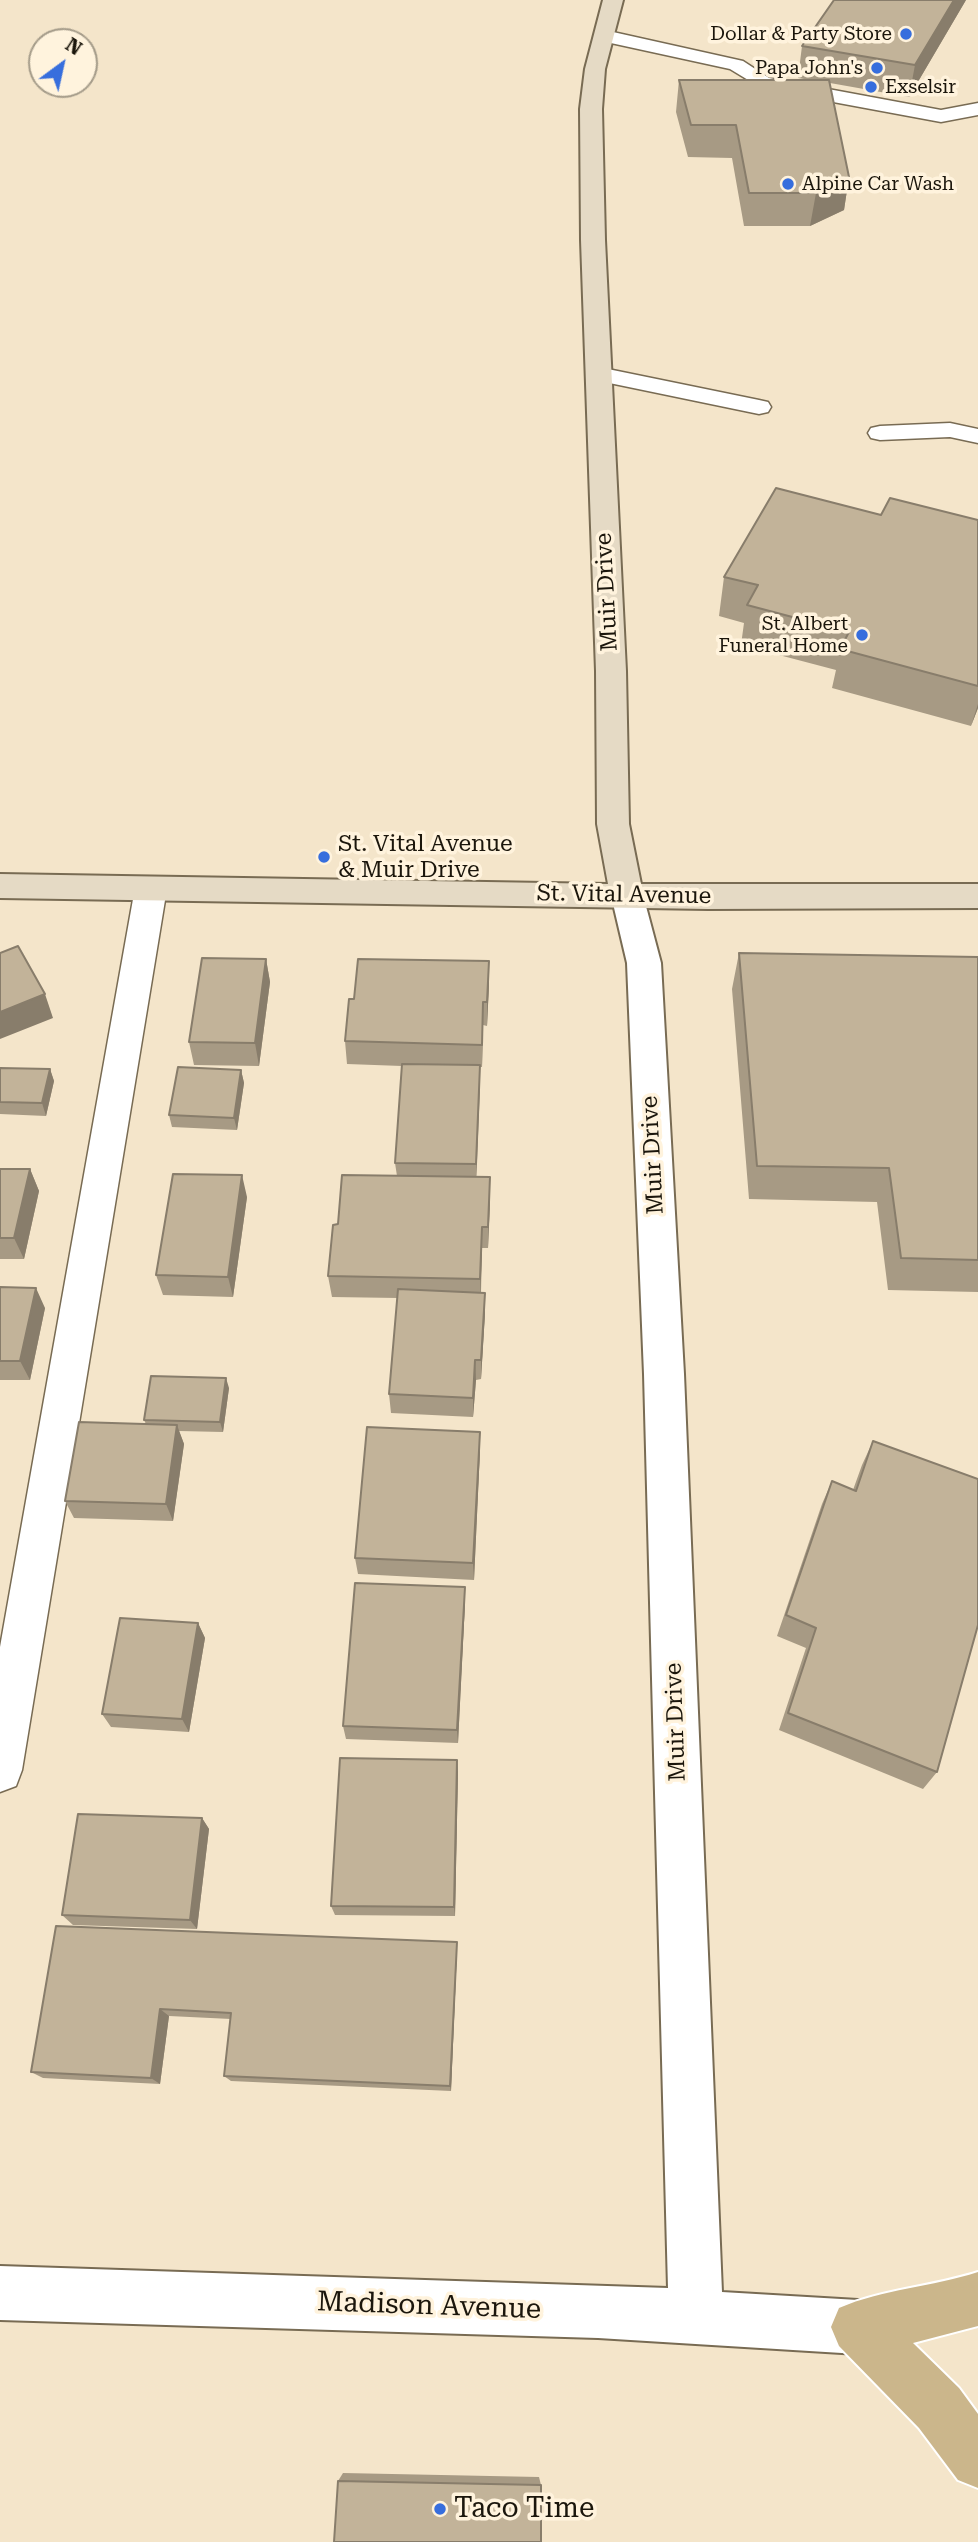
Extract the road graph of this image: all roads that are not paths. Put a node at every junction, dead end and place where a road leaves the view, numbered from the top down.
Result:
1 (613, 0) edge
2 (604, 36) junction
3 (978, 109) edge
4 (598, 374) junction
5 (759, 407) dead end
6 (880, 433) dead end
7 (978, 436) edge
8 (0, 886) edge
9 (151, 888) junction
10 (627, 895) junction
11 (970, 899) edge
12 (14, 1615) edge
13 (0, 1770) edge
14 (0, 2293) edge
15 (978, 2300) edge
16 (696, 2317) junction
17 (858, 2327) junction
18 (978, 2460) edge

1 - 2 street, Muir Drive
2 - 3 lane
2 - 4 street, Muir Drive
4 - 5 lane
4 - 10 street, Muir Drive
6 - 7 lane
8 - 9 street, St. Vital Avenue
9 - 10 street, St. Vital Avenue
9 - 12 lane
10 - 11 street, St. Vital Avenue
10 - 16 street, Muir Drive
12 - 13 lane
14 - 16 street, Madison Avenue
15 - 17 main road
16 - 17 street, Madison Avenue
17 - 18 main road

